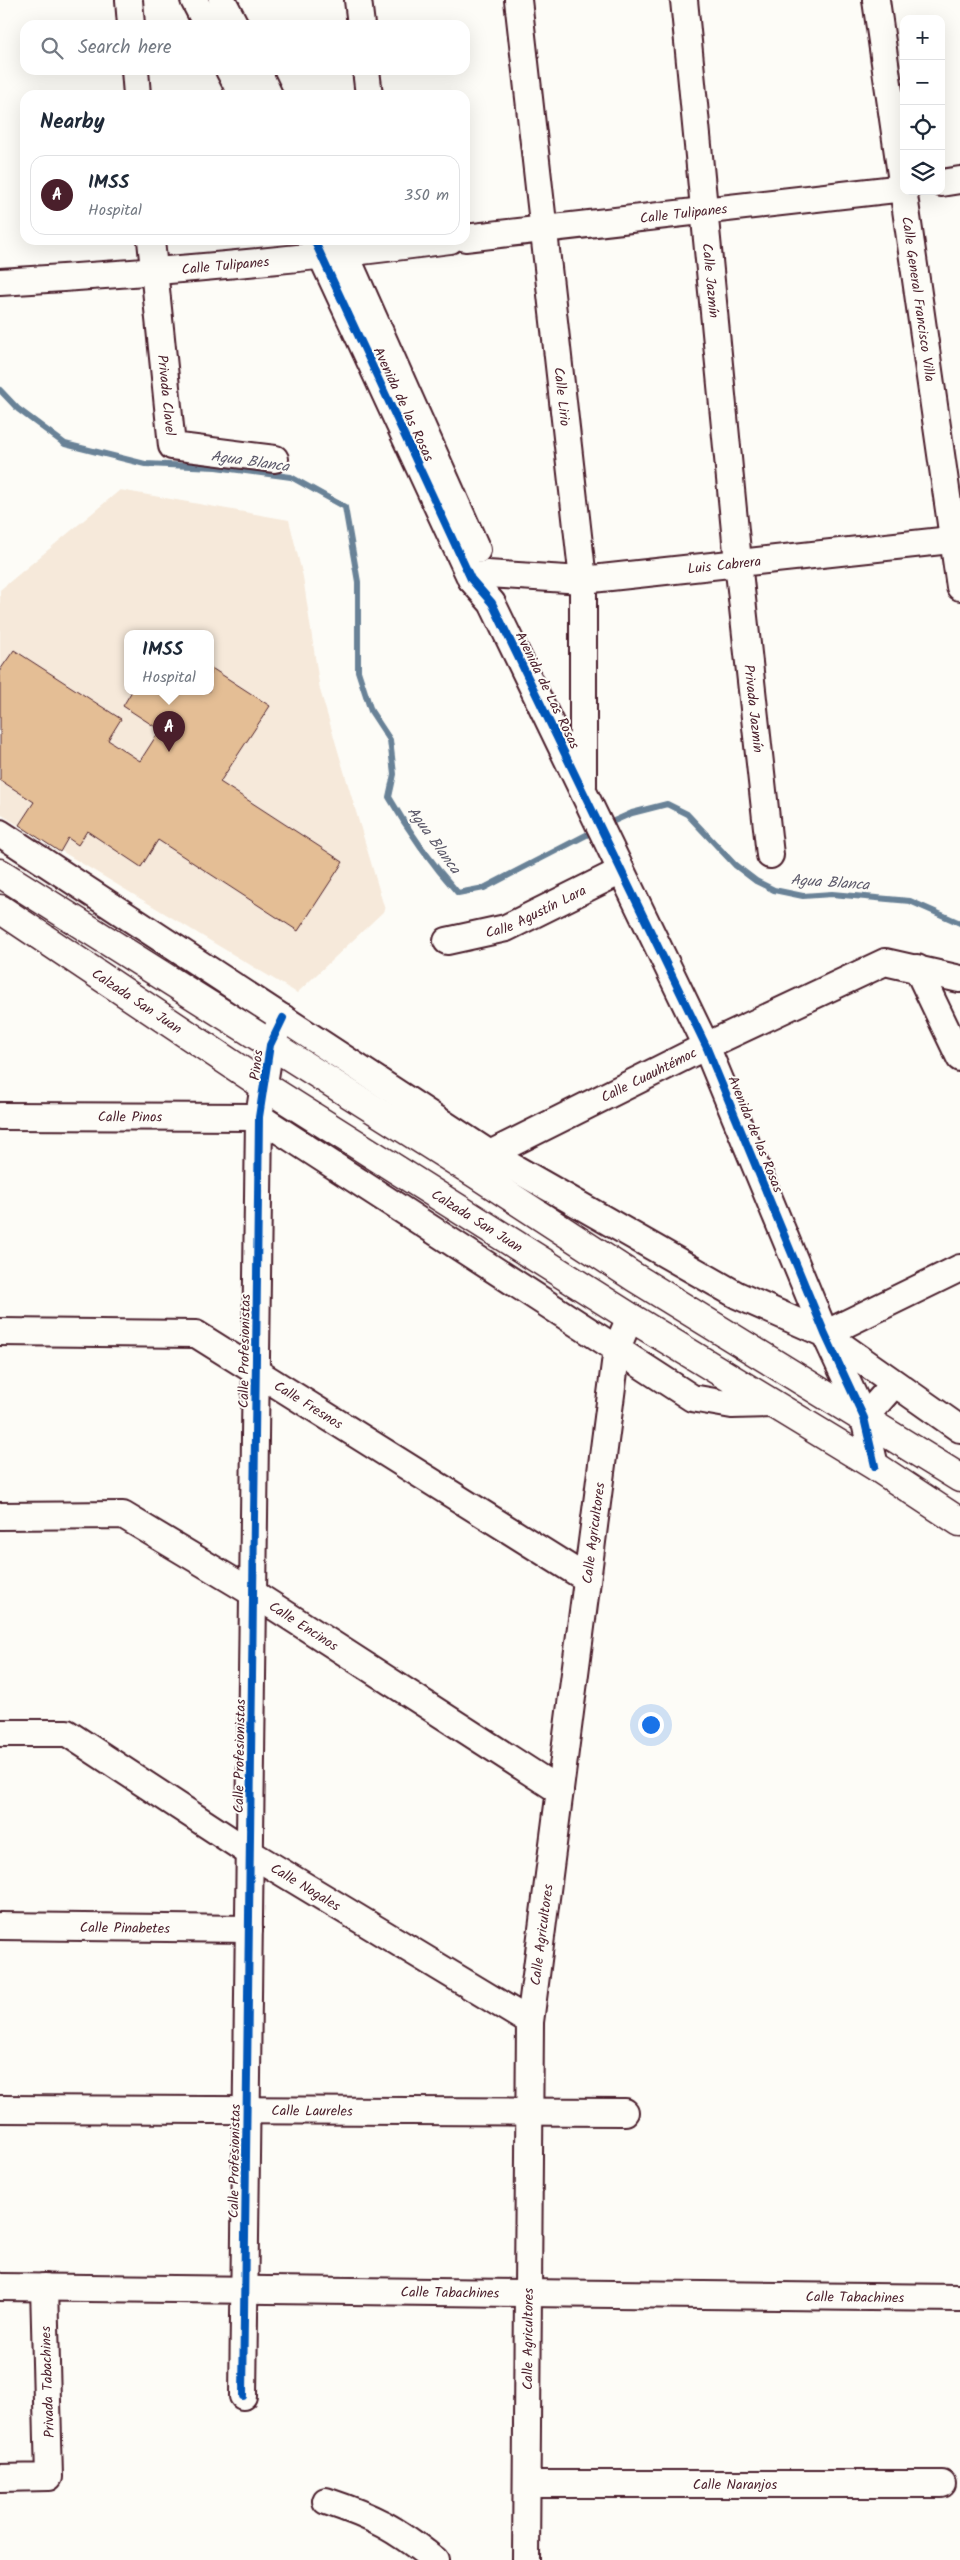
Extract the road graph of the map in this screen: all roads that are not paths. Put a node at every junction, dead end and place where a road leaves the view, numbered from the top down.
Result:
1 (129, 0) edge
2 (194, 0) edge
3 (222, 0) edge
4 (358, 0) edge
5 (518, 0) edge
6 (684, 0) edge
7 (876, 0) edge
8 (131, 20) edge
9 (204, 20) edge
10 (232, 20) edge
11 (360, 20) edge
12 (136, 75) edge
13 (232, 75) edge
14 (259, 75) edge
15 (366, 75) edge
16 (137, 90) edge
17 (239, 90) edge
18 (266, 90) edge
19 (368, 90) edge
20 (900, 167) edge
21 (960, 180) edge
22 (945, 182) edge
23 (900, 188) edge
24 (904, 195) edge
25 (704, 212) junction
26 (545, 228) junction
27 (470, 237) edge
28 (151, 245) edge
29 (372, 245) edge
30 (331, 248) edge
31 (154, 273) junction
32 (0, 282) edge
33 (274, 459) dead end
34 (956, 539) edge
35 (738, 562) junction
36 (479, 576) junction
37 (582, 580) junction
38 (960, 587) edge
39 (584, 793) junction
40 (594, 818) joint
41 (0, 833) edge
42 (770, 855) dead end
43 (618, 865) junction
44 (0, 873) edge
45 (0, 909) edge
46 (447, 941) dead end
47 (916, 968) junction
48 (960, 979) edge
49 (283, 1018) junction
50 (270, 1045) junction
51 (706, 1046) junction
52 (960, 1058) edge
53 (266, 1087) junction
54 (0, 1116) edge
55 (259, 1117) junction
56 (483, 1164) junction
57 (960, 1268) edge
58 (630, 1317) junction
59 (0, 1332) edge
60 (825, 1334) junction
61 (617, 1348) junction
62 (256, 1370) junction
63 (894, 1384) junction
64 (773, 1404) junction
65 (864, 1418) junction
66 (960, 1429) edge
67 (875, 1466) junction
68 (960, 1478) edge
69 (0, 1516) edge
70 (960, 1522) edge
71 (587, 1579) junction
72 (253, 1593) junction
73 (0, 1733) edge
74 (560, 1791) junction
75 (250, 1853) junction
76 (0, 1926) edge
77 (249, 1929) junction
78 (530, 2022) junction
79 (0, 2109) edge
80 (247, 2110) junction
81 (625, 2112) dead end
82 (530, 2113) junction
83 (0, 2287) edge
84 (44, 2288) junction
85 (245, 2290) junction
86 (529, 2293) junction
87 (960, 2298) edge
88 (243, 2396) dead end
89 (0, 2478) edge
90 (526, 2484) junction
91 (942, 2484) dead end
92 (326, 2501) dead end
93 (434, 2560) edge
94 (526, 2560) edge

1 - 8 street
2 - 9 street
3 - 10 street
4 - 11 street
5 - 26 street, Calle Lirio
6 - 25 street, Calle Jazmín
7 - 20 street, Calle General Francisco Villa
12 - 16 street
13 - 17 street
14 - 18 street
15 - 19 street
21 - 22 street
23 - 25 street, Calle Tulipanes
24 - 34 street, Calle General Francisco Villa
25 - 26 street, Calle Tulipanes
25 - 35 street, Calle Jazmín
26 - 27 street, Calle Tulipanes
26 - 37 street, Calle Lirio
28 - 31 street
29 - 30 street, Calle Tulipanes
30 - 31 street, Calle Tulipanes
30 - 36 street, Avenida de las Rosas
31 - 32 street, Calle Tulipanes
31 - 33 street, Privada Clavel
34 - 35 street, Luis Cabrera
34 - 38 street, Calle General Francisco Villa
35 - 37 street, Luis Cabrera
35 - 42 street, Privada Jazmín
36 - 37 street, Luis Cabrera
36 - 39 street, Avenida de Las Rosas
37 - 39 street, Calle Lirio
39 - 40 street, Avenida de Las Rosas
40 - 43 street, Avenida de las Rosas
41 - 49 street
43 - 46 street, Calle Agustín Lara
43 - 51 street, Avenida de las Rosas
44 - 50 main road
45 - 53 main road, Calzada San Juan
47 - 48 street
47 - 51 street, Calle Cuauhtémoc
47 - 52 street
49 - 50 street, Pinos
49 - 56 street
50 - 53 street, Pinos
50 - 56 main road
51 - 56 street, Calle Cuauhtémoc
51 - 60 street, Avenida de las Rosas
53 - 55 street, Pinos
53 - 58 main road, Calzada San Juan
54 - 55 street, Calle Pinos
55 - 61 street
55 - 62 street, Calle Profesionistas
56 - 60 street
56 - 65 main road
57 - 60 street
58 - 61 street, Calle Agricultores
58 - 64 main road, Calzada San Juan
59 - 62 street, Calle Fresnos
60 - 63 street
60 - 65 street, Avenida de las Rosas
61 - 64 street
61 - 71 street, Calle Agricultores
62 - 71 street, Calle Fresnos
62 - 72 street, Calle Profesionistas
63 - 65 street
63 - 66 street
64 - 67 main road, Calzada San Juan
65 - 67 street, Avenida de las Rosas
65 - 68 main road
67 - 70 main road, Calzada San Juan
69 - 72 street, Calle Encinos
71 - 74 street, Calle Agricultores
72 - 74 street, Calle Encinos
72 - 75 street, Calle Profesionistas
73 - 75 street, Calle Nogales
74 - 78 street, Calle Agricultores
75 - 77 street, Calle Profesionistas
75 - 78 street, Calle Nogales
76 - 77 street, Calle Pinabetes
77 - 80 street, Calle Profesionistas
78 - 82 street, Calle Agricultores
79 - 80 street, Calle Laureles
80 - 82 street, Calle Laureles
80 - 85 street, Calle Profesionistas
81 - 82 street, Calle Laureles
82 - 86 street, Calle Agricultores
83 - 84 street, Calle Tabachines
84 - 85 street, Calle Tabachines
84 - 89 street, Privada Tabachines
85 - 86 street, Calle Tabachines
85 - 88 street, Calle Profesionistas
86 - 87 street, Calle Tabachines
86 - 90 street, Calle Agricultores
90 - 91 street, Calle Naranjos
90 - 94 street, Calle Agricultores
92 - 93 street

